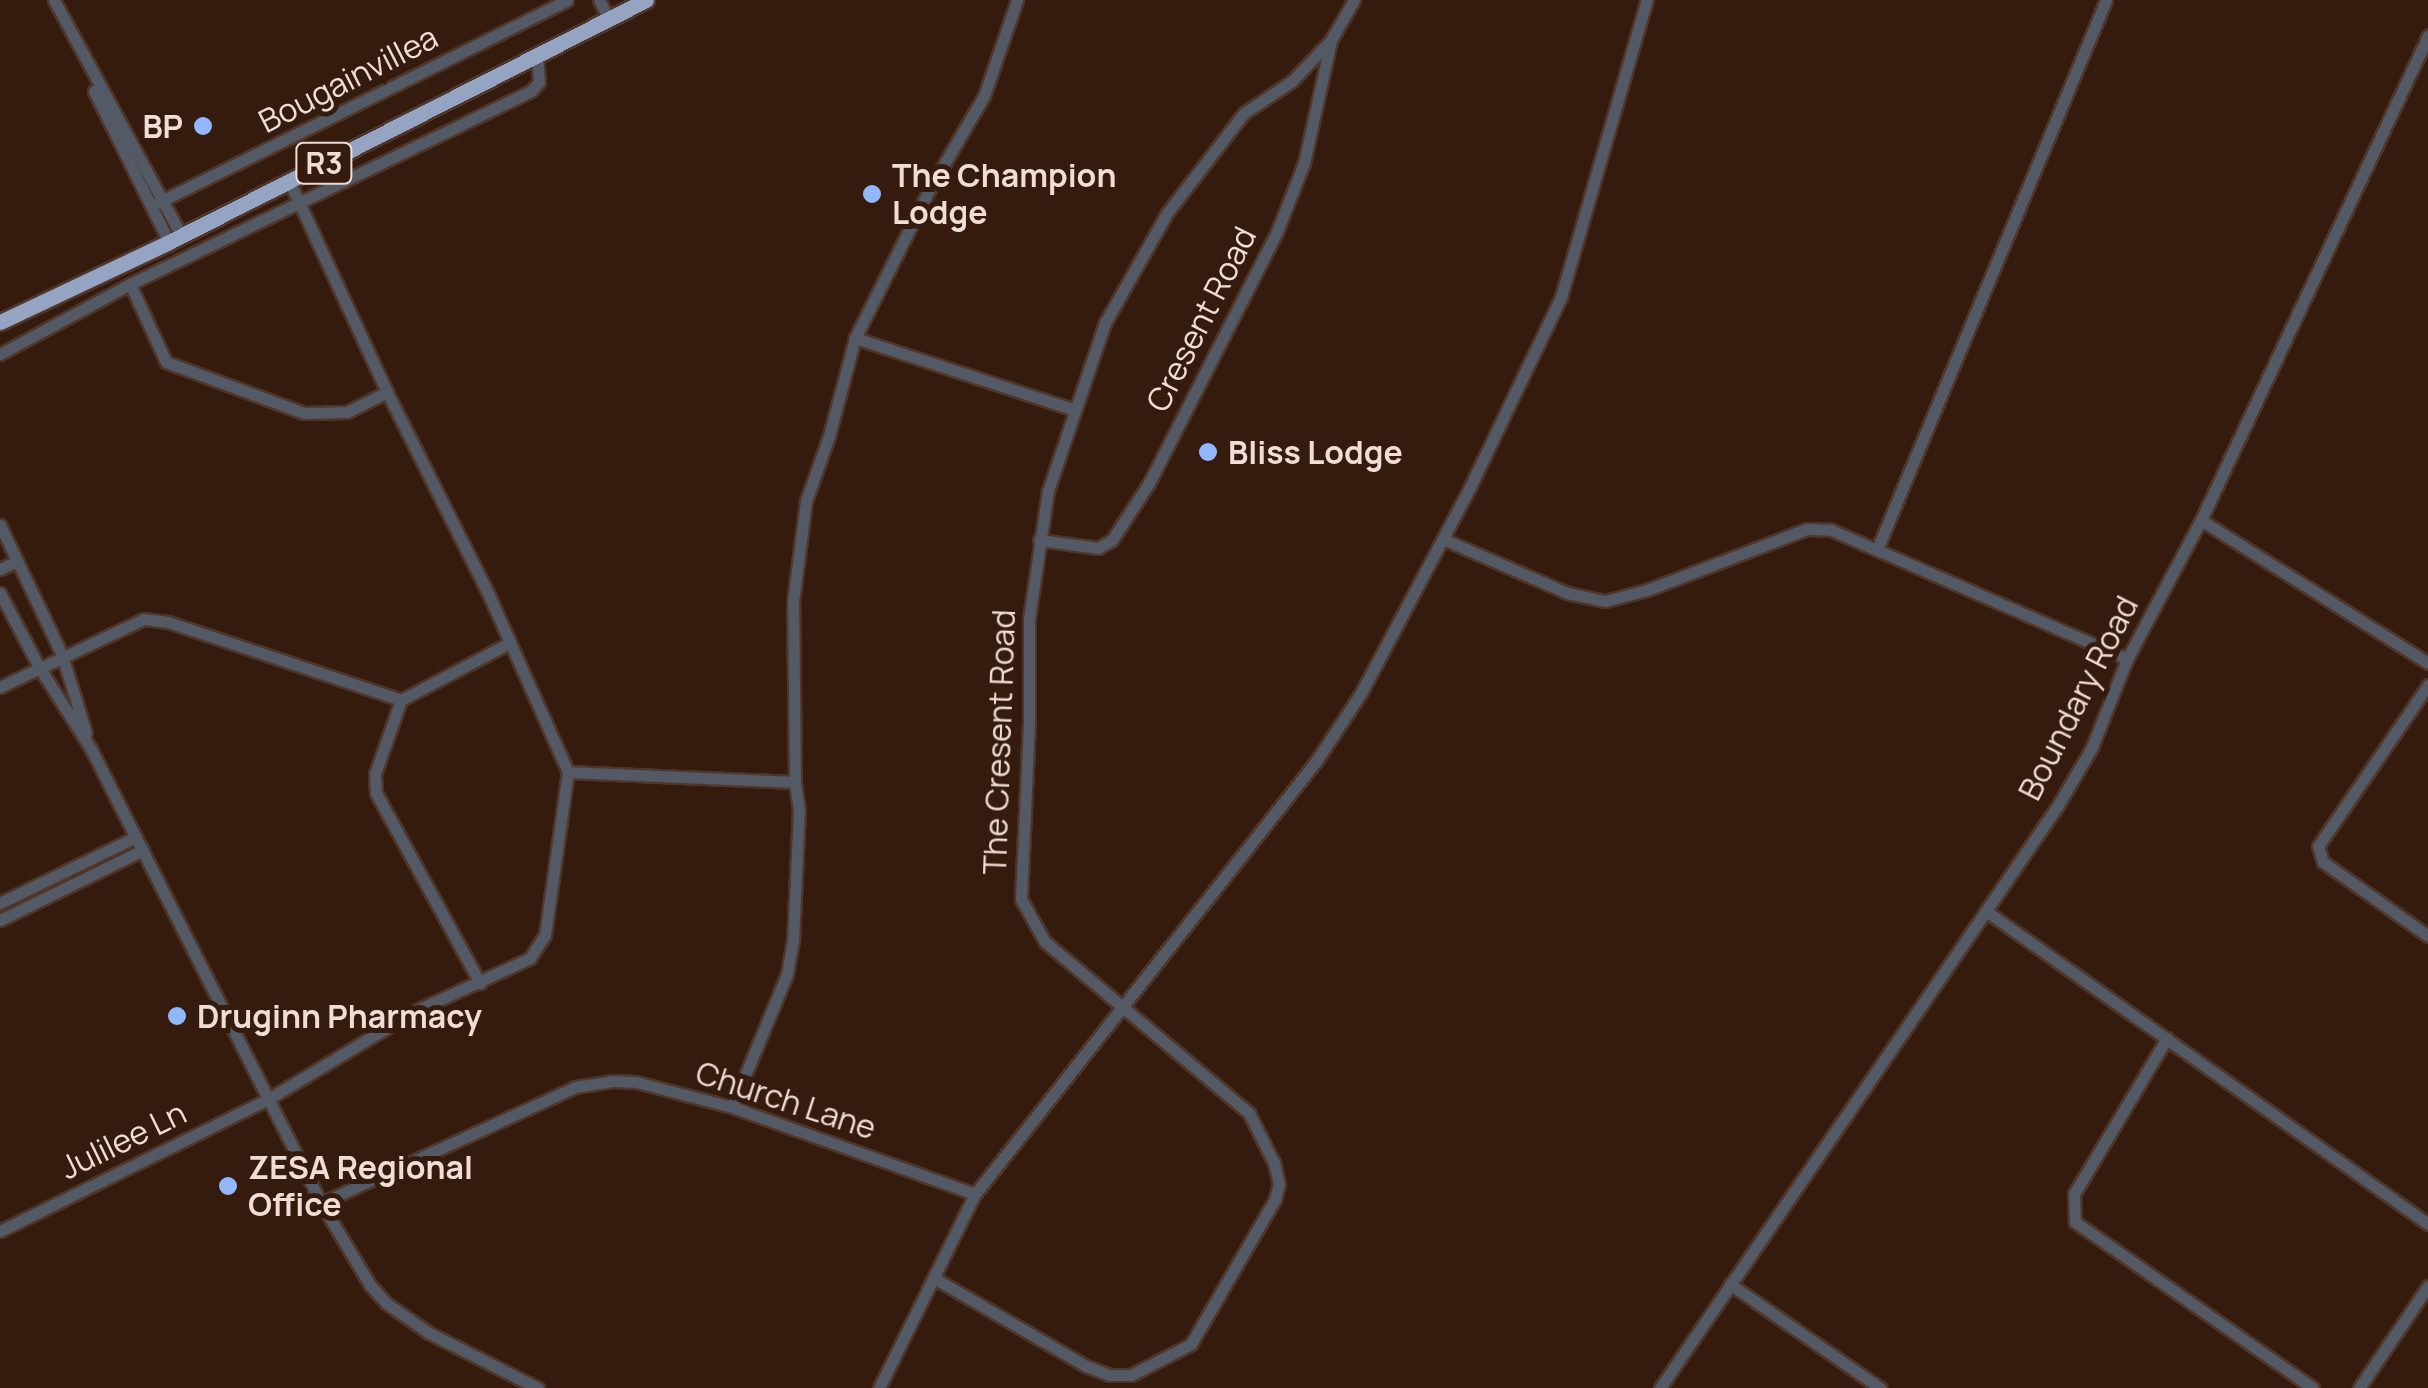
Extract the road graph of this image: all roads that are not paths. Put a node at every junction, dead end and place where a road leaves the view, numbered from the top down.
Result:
1 (54, 0) edge
2 (567, 0) edge
3 (599, 0) edge
4 (646, 0) edge
5 (1017, 0) edge
6 (1354, 0) edge
7 (1647, 0) edge
8 (2106, 0) edge
9 (608, 19) junction
10 (2428, 36) edge
11 (1332, 40) junction
12 (538, 56) junction
13 (289, 181) junction
14 (157, 203) junction
15 (299, 204) junction
16 (175, 238) junction
17 (130, 284) junction
18 (0, 322) edge
19 (855, 338) junction
20 (0, 354) edge
21 (387, 392) junction
22 (1074, 410) junction
23 (2201, 520) junction
24 (0, 526) edge
25 (1443, 539) junction
26 (1039, 540) junction
27 (1878, 546) junction
28 (17, 561) junction
29 (0, 569) edge
30 (0, 593) edge
31 (507, 644) junction
32 (62, 655) junction
33 (2127, 659) junction
34 (2428, 663) edge
35 (39, 667) junction
36 (2428, 685) edge
37 (0, 687) edge
38 (401, 700) junction
39 (91, 749) junction
40 (568, 772) junction
41 (794, 782) junction
42 (136, 837) junction
43 (143, 850) junction
44 (2, 902) edge
45 (1986, 911) junction
46 (6, 918) edge
47 (2428, 936) edge
48 (480, 983) junction
49 (1124, 1004) junction
50 (2167, 1038) junction
51 (270, 1098) junction
52 (732, 1107) junction
53 (976, 1194) junction
54 (321, 1203) junction
55 (2428, 1224) edge
56 (0, 1231) edge
57 (934, 1278) junction
58 (1730, 1284) junction
59 (2428, 1286) edge
60 (509, 1382) edge
61 (538, 1388) edge
62 (878, 1388) edge
63 (1660, 1388) edge
64 (1880, 1388) edge
65 (2313, 1388) edge
66 (2359, 1388) edge

1 - 14 street
2 - 14 street, Bougainvillea
3 - 9 street
4 - 9 highway, R3
5 - 19 street
6 - 11 street, The Cresent Road
7 - 25 street
8 - 27 street
9 - 12 highway, R3
10 - 23 street, Boundary Road
11 - 22 street, The Cresent Road
11 - 26 street, Cresent Road
12 - 13 highway, R3
12 - 15 street
13 - 15 street
13 - 16 highway, R3
14 - 16 street
15 - 17 street
15 - 21 street
16 - 18 highway, R3
17 - 20 street
17 - 21 street
19 - 22 street
19 - 41 street
21 - 31 street
22 - 26 street, The Cresent Road
23 - 33 street, Boundary Road
23 - 34 street
24 - 28 street
25 - 27 street
25 - 49 street
26 - 49 street, The Cresent Road
27 - 33 street
28 - 29 street
28 - 32 street
30 - 35 street
31 - 38 street
31 - 40 street
32 - 35 street
32 - 38 street
32 - 39 street
33 - 45 street, Boundary Road
35 - 37 street
35 - 39 street
36 - 47 street
38 - 48 street
39 - 42 street
40 - 41 street
40 - 48 street, Julilee Ln
41 - 52 street
42 - 43 street
42 - 44 street
43 - 46 street
43 - 51 street
44 - 46 street
45 - 50 street
45 - 58 street, Boundary Road
48 - 51 street, Julilee Ln
49 - 53 street
49 - 57 street, The Cresent Road
50 - 55 street
50 - 65 street
51 - 54 street
51 - 56 street, Julilee Ln
52 - 53 street, Church Lane
52 - 54 street, Church Lane
53 - 57 street
54 - 60 street
57 - 62 street
58 - 63 street, Boundary Road
58 - 64 street
59 - 66 street
60 - 61 street

